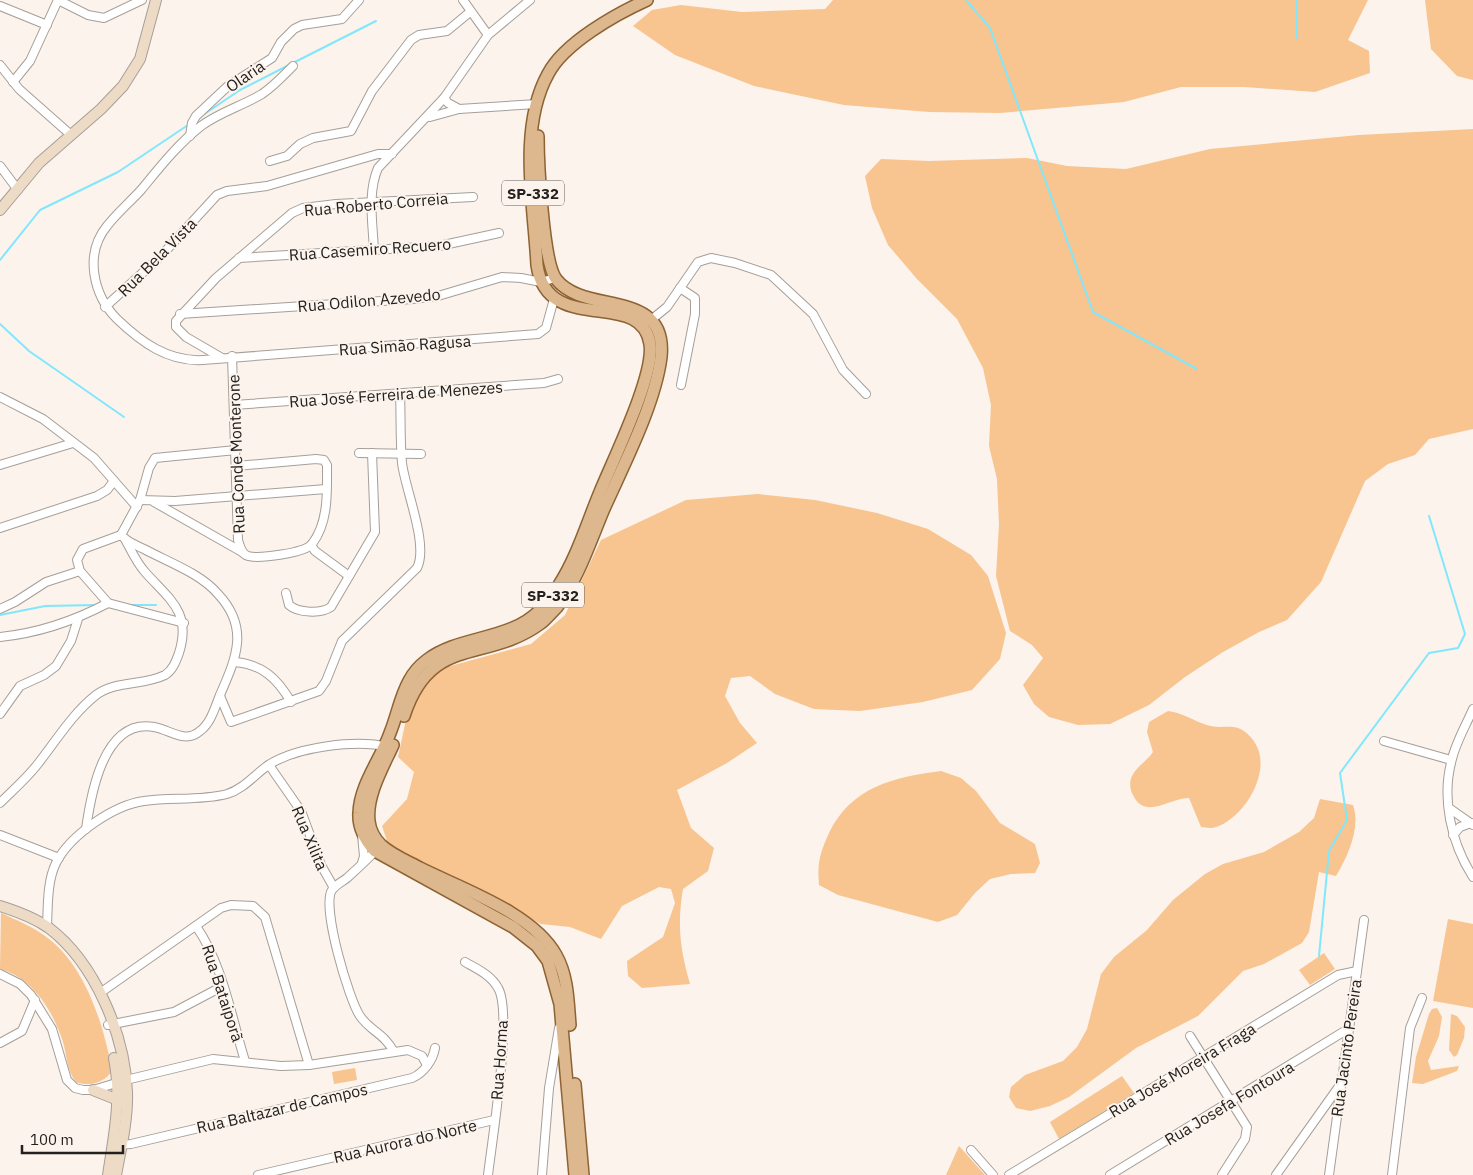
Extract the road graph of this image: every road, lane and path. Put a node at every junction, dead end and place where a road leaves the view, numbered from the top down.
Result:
1 (58, 0) edge
2 (142, 0) edge
3 (156, 0) edge
4 (359, 0) edge
5 (463, 0) edge
6 (530, 0) edge
7 (647, 0) edge
8 (0, 6) edge
9 (470, 12) junction
10 (47, 25) junction
11 (488, 35) junction
12 (0, 65) edge
13 (293, 66) dead end
14 (13, 82) junction
15 (444, 98) junction
16 (537, 104) junction
17 (459, 109) junction
18 (427, 118) junction
19 (71, 135) junction
20 (190, 136) junction
21 (392, 154) junction
22 (270, 161) dead end
23 (0, 166) edge
24 (18, 190) junction
25 (473, 197) dead end
26 (372, 202) junction
27 (0, 210) edge
28 (499, 233) dead end
29 (374, 251) junction
30 (240, 258) junction
31 (555, 278) junction
32 (541, 282) junction
33 (680, 288) junction
34 (554, 299) junction
35 (593, 299) junction
36 (105, 306) junction
37 (180, 314) junction
38 (651, 320) junction
39 (232, 356) junction
40 (222, 358) junction
41 (558, 379) dead end
42 (681, 385) dead end
43 (400, 394) junction
44 (866, 394) dead end
45 (0, 397) edge
46 (234, 405) junction
47 (73, 442) junction
48 (236, 450) junction
49 (358, 453) dead end
50 (372, 453) junction
51 (401, 454) junction
52 (420, 454) dead end
53 (0, 465) edge
54 (236, 466) junction
55 (114, 481) junction
56 (326, 489) junction
57 (238, 496) junction
58 (152, 502) junction
59 (138, 504) junction
60 (0, 528) edge
61 (123, 537) junction
62 (311, 545) junction
63 (242, 552) junction
64 (80, 571) junction
65 (349, 576) junction
66 (286, 593) dead end
67 (108, 603) junction
68 (0, 609) edge
69 (78, 619) junction
70 (184, 623) junction
71 (0, 637) edge
72 (234, 662) junction
73 (220, 696) junction
74 (291, 702) junction
75 (1473, 709) edge
76 (0, 714) edge
77 (1384, 741) dead end
78 (388, 747) junction
79 (1451, 760) junction
80 (269, 765) junction
81 (0, 803) edge
82 (1449, 808) junction
83 (1472, 824) edge
84 (360, 827) junction
85 (86, 828) junction
86 (1454, 835) junction
87 (0, 836) edge
88 (378, 848) junction
89 (59, 858) junction
90 (361, 865) junction
91 (1473, 877) edge
92 (333, 889) junction
93 (0, 906) edge
94 (1364, 920) dead end
95 (47, 926) junction
96 (196, 926) junction
97 (465, 962) dead end
98 (1357, 971) junction
99 (0, 974) edge
100 (223, 986) junction
101 (100, 993) junction
102 (1422, 998) dead end
103 (35, 1000) junction
104 (110, 1021) junction
105 (1348, 1029) junction
106 (1190, 1036) dead end
107 (0, 1042) edge
108 (560, 1045) junction
109 (435, 1048) dead end
110 (394, 1052) junction
111 (1203, 1057) junction
112 (245, 1061) junction
113 (309, 1065) junction
114 (426, 1066) junction
115 (122, 1081) junction
116 (1341, 1084) junction
117 (92, 1090) junction
118 (118, 1100) junction
119 (1230, 1102) junction
120 (494, 1120) junction
121 (118, 1145) junction
122 (971, 1150) dead end
123 (108, 1175) edge
124 (116, 1175) edge
125 (258, 1175) edge
126 (488, 1175) edge
127 (542, 1175) edge
128 (575, 1175) edge
129 (582, 1175) edge
130 (993, 1175) edge
131 (1010, 1175) edge
132 (1110, 1175) edge
133 (1222, 1175) edge
134 (1276, 1175) edge
135 (1329, 1175) edge
136 (1392, 1175) edge

1 - 2 street
1 - 10 street
3 - 19 main road
4 - 20 street, Olaria
5 - 9 street
6 - 11 street
7 - 16 main road, SP-332
8 - 10 street
9 - 11 street
9 - 22 street
10 - 14 street
11 - 15 street
12 - 14 street
13 - 20 street
14 - 19 street
15 - 17 street
15 - 18 street
16 - 17 street
16 - 31 main road, SP-332
16 - 32 main road, SP-332
17 - 18 street
18 - 21 street
19 - 24 main road
20 - 36 street
21 - 26 street
21 - 36 street, Rua Bela Vista
23 - 24 street
24 - 27 main road
25 - 26 street, Rua Roberto Correia
26 - 29 street
26 - 30 street, Rua Roberto Correia
28 - 29 street, Rua Casemiro Recuero
29 - 30 street, Rua Casemiro Recuero
30 - 37 street, Rua Roberto Correia
31 - 32 street, Rua Odilon Azevedo
31 - 35 main road
32 - 34 main road, SP-332
32 - 37 street, Rua Odilon Azevedo
33 - 38 street
33 - 42 street
33 - 44 street
34 - 35 main road
34 - 39 street, Rua Simão Ragusa
34 - 78 main road, SP-332
35 - 38 main road
36 - 40 street, Rua Simão Ragusa
37 - 40 street
38 - 78 main road, SP-332
39 - 40 street, Rua Simão Ragusa
39 - 46 street, Rua Conde Monterone
41 - 43 street, Rua José Ferreira de Menezes
43 - 46 street, Rua José Ferreira de Menezes
43 - 51 street
45 - 47 street
46 - 48 street, Rua Conde Monterone
47 - 53 street
47 - 55 street
48 - 54 street, Rua Conde Monterone
48 - 59 street
49 - 50 street
50 - 51 street
50 - 65 street
51 - 52 street
51 - 74 street
54 - 56 street
54 - 57 street, Rua Conde Monterone
55 - 59 street
55 - 60 street
56 - 57 street
56 - 62 street
57 - 58 street
57 - 63 street, Rua Conde Monterone
58 - 59 street
58 - 63 street
59 - 61 street
61 - 64 street
61 - 70 street
61 - 72 street
62 - 63 street, Rua Conde Monterone
62 - 65 street
64 - 67 street
64 - 68 street
65 - 66 street
67 - 69 street
67 - 70 street
69 - 71 street
69 - 76 street
70 - 81 street
72 - 73 street
72 - 74 street
73 - 74 street
73 - 85 street
75 - 79 street
77 - 79 street
78 - 80 street
78 - 84 main road, SP-332
78 - 88 main road
79 - 82 street
80 - 85 street
80 - 92 street, Rua Xilita
82 - 83 street
82 - 86 street
83 - 86 street
84 - 88 main road
84 - 90 street
85 - 89 street
86 - 91 street
87 - 89 street
88 - 90 street
88 - 108 main road
88 - 129 main road
89 - 95 street
90 - 92 street
92 - 110 street
93 - 95 main road
94 - 98 street, Rua Jacinto Pereira
95 - 101 main road
96 - 100 street, Rua Bataiporã
96 - 101 street
96 - 113 street
97 - 120 street, Rua Horma
98 - 105 street, Rua Jacinto Pereira
98 - 111 street, Rua José Moreira Fraga
99 - 103 street
100 - 104 street
100 - 112 street, Rua Bataiporã
101 - 104 main road
102 - 136 street
103 - 107 street
103 - 117 street
104 - 115 main road
105 - 116 street, Rua Jacinto Pereira
105 - 119 street, Rua Josefa Fontoura
106 - 111 street
108 - 127 street
108 - 128 main road
109 - 114 street, Rua Baltazar de Campos
110 - 113 street
110 - 114 street
111 - 119 street
111 - 131 street, Rua José Moreira Fraga
112 - 113 street
112 - 115 street
114 - 121 street, Rua Baltazar de Campos
115 - 117 street
115 - 118 main road
115 - 121 main road
116 - 134 street
116 - 135 street, Rua Jacinto Pereira
117 - 118 main road
118 - 121 main road
119 - 132 street, Rua Josefa Fontoura
119 - 133 street
120 - 125 street, Rua Aurora do Norte
120 - 126 street, Rua Horma
121 - 123 main road
121 - 124 main road
122 - 130 street

